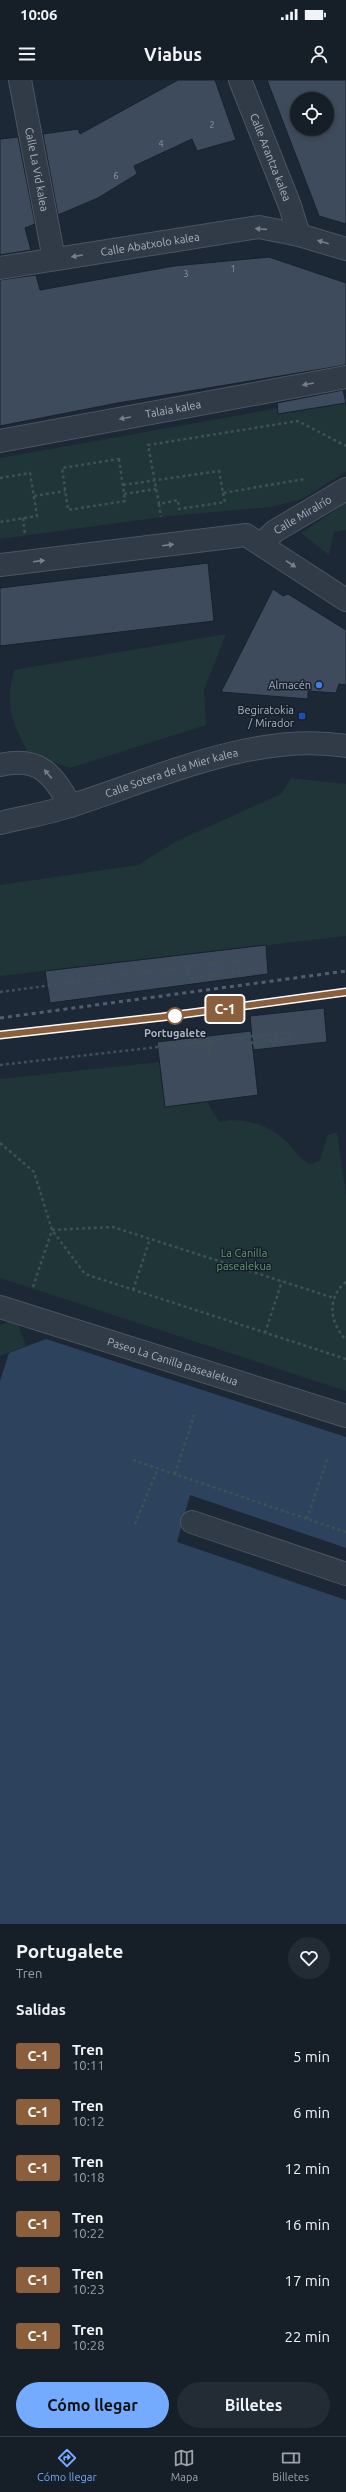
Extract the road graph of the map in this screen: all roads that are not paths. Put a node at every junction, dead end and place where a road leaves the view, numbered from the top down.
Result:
1 (20, 80) edge
2 (240, 80) edge
3 (299, 235) junction
4 (346, 250) edge
5 (54, 259) junction
6 (0, 268) edge
7 (346, 377) edge
8 (0, 441) edge
9 (346, 489) edge
10 (254, 540) junction
11 (0, 565) edge
12 (346, 600) edge
13 (346, 746) edge
14 (0, 766) edge
15 (71, 806) junction
16 (0, 823) edge
17 (0, 1307) edge
18 (346, 1416) edge
19 (192, 1522) dead end
20 (346, 1574) edge

1 - 5 street, Calle La Vid kalea
2 - 3 street, Calle Arantza kalea
4 -> 3 street, Calle Abatxolo kalea
3 -> 5 street, Calle Abatxolo kalea
5 - 6 street, Calle Abatxolo kalea
7 -> 8 street, Talaia kalea
9 - 10 street, Calle Miralrío
11 -> 10 street
10 -> 12 street, Calle Miralrío
13 - 15 street, Calle Sotera de la Mier kalea
15 -> 14 street
15 - 16 street, Calle Sotera de la Mier kalea
17 - 18 street, Paseo La Canilla pasealekua
19 - 20 street

